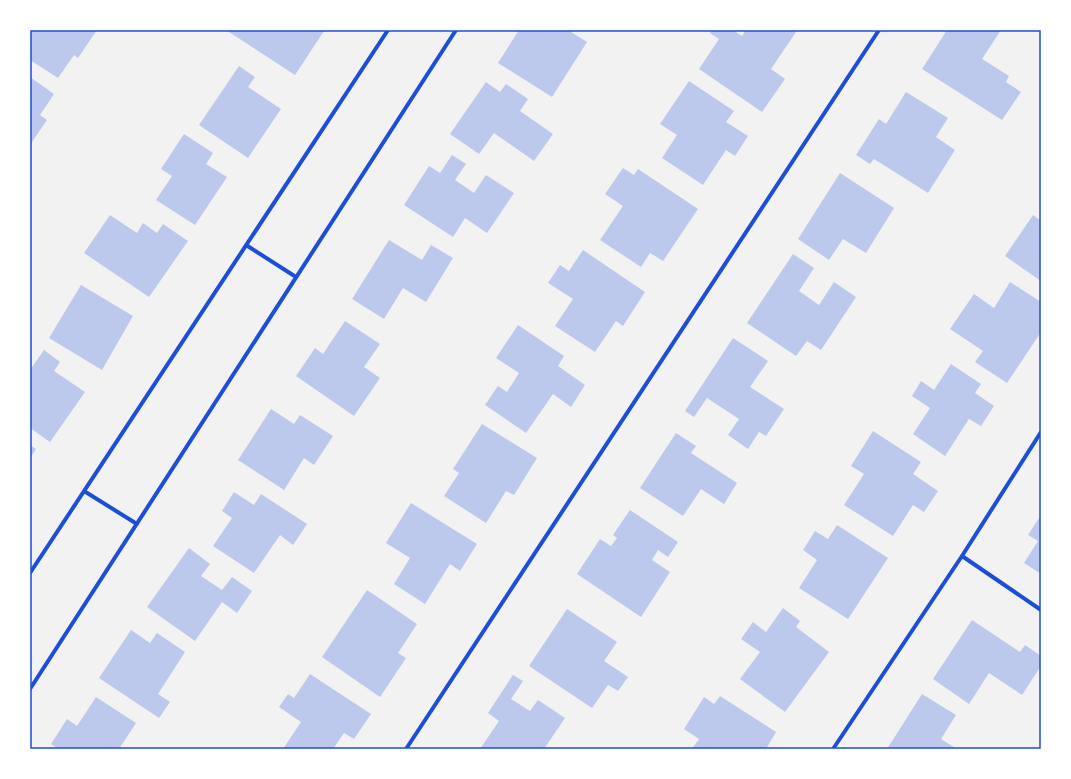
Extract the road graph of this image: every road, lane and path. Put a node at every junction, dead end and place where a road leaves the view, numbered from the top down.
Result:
1 (388, 30) edge
2 (456, 30) edge
3 (879, 30) edge
4 (246, 245) junction
5 (296, 277) junction
6 (1041, 432) edge
7 (84, 491) junction
8 (137, 524) junction
9 (962, 556) junction
10 (30, 573) edge
11 (1041, 610) edge
12 (30, 688) edge
13 (406, 749) edge
14 (834, 749) edge

1 - 4 street
2 - 5 street
3 - 13 street
4 - 5 street
4 - 7 street
5 - 8 street
6 - 9 street
7 - 8 street
7 - 10 street
8 - 12 street
9 - 11 street
9 - 14 street

